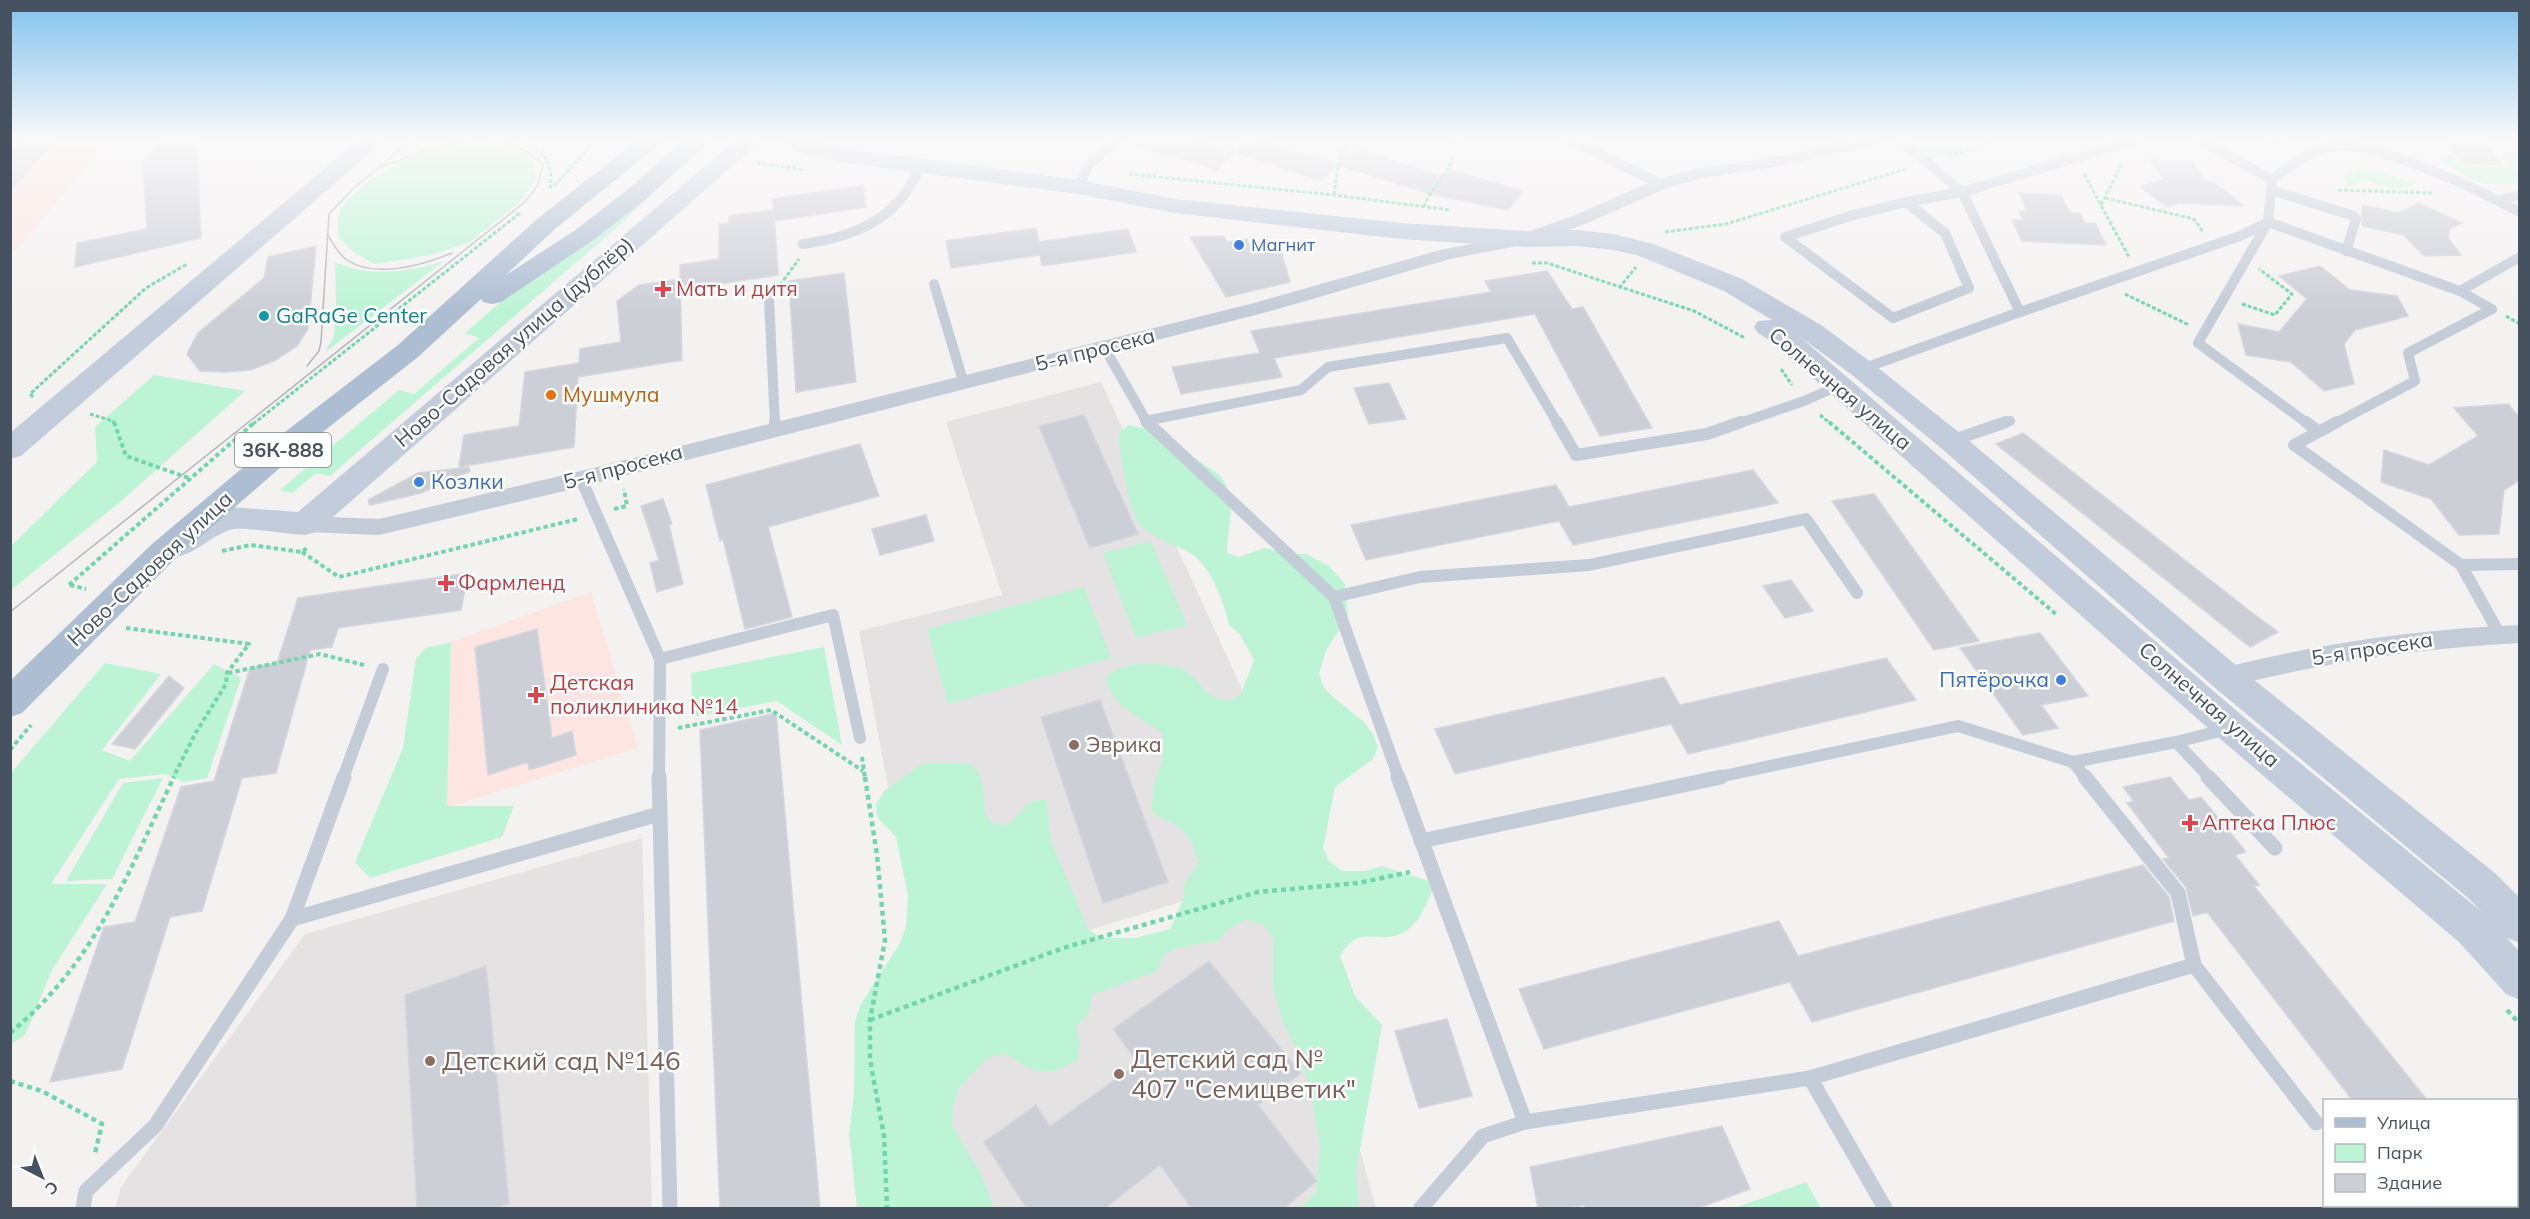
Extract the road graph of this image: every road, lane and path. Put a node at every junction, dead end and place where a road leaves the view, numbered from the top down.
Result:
1 (307, 196) edge
2 (583, 196) edge
3 (635, 196) edge
4 (699, 196) edge
5 (903, 196) edge
6 (1141, 196) edge
7 (1341, 196) edge
8 (1426, 196) edge
9 (1634, 196) edge
10 (1817, 196) edge
11 (1940, 196) edge
12 (1964, 196) edge
13 (2096, 196) edge
14 (2271, 196) edge
15 (2301, 196) edge
16 (2489, 196) edge
17 (2516, 196) edge
18 (2105, 198) joint
19 (2499, 200) junction
20 (1906, 202) junction
21 (2101, 205) junction
22 (1424, 207) junction
23 (523, 211) dead end
24 (1456, 211) dead end
25 (2520, 212) edge
26 (2268, 222) junction
27 (1663, 232) dead end
28 (803, 244) joint
29 (2211, 246) junction
30 (1525, 251) junction
31 (2346, 251) junction
32 (2520, 257) edge
33 (2247, 259) junction
34 (2137, 272) junction
35 (934, 284) dead end
36 (2103, 284) junction
37 (2460, 291) junction
38 (2224, 297) junction
39 (769, 299) joint
40 (2020, 312) junction
41 (2204, 332) junction
42 (1746, 338) dead end
43 (1104, 348) junction
44 (408, 351) junction
45 (1779, 367) dead end
46 (1850, 377) junction
47 (964, 384) junction
48 (1804, 401) junction
49 (1145, 421) junction
50 (2010, 421) dead end
51 (775, 429) junction
52 (2318, 431) junction
53 (1951, 441) junction
54 (10, 449) edge
55 (581, 479) junction
56 (305, 524) junction
57 (163, 552) junction
58 (2520, 564) edge
59 (2461, 565) junction
60 (69, 585) dead end
61 (1857, 593) dead end
62 (1334, 597) junction
63 (2065, 622) dead end
64 (126, 628) dead end
65 (2510, 635) edge
66 (660, 659) junction
67 (383, 669) joint
68 (227, 673) junction
69 (2226, 677) junction
70 (10, 702) edge
71 (2232, 728) junction
72 (659, 732) junction
73 (860, 738) joint
74 (2176, 742) junction
75 (2073, 762) junction
76 (863, 771) junction
77 (659, 814) junction
78 (1420, 841) junction
79 (2275, 848) dead end
80 (1414, 871) dead end
81 (292, 919) junction
82 (2520, 925) edge
83 (2194, 965) junction
84 (2512, 994) edge
85 (870, 1020) junction
86 (2520, 1024) edge
87 (10, 1033) edge
88 (1810, 1078) junction
89 (10, 1081) edge
90 (1525, 1122) junction
91 (2316, 1122) dead end
92 (86, 1191) junction
93 (83, 1209) edge
94 (670, 1209) edge
95 (887, 1209) edge
96 (1420, 1209) edge
97 (1885, 1209) edge

1 - 54 main road
2 - 44 main road, Ново-Садовая улица / 36К-888
3 - 44 main road, Ново-Садовая улица / 36К-888
4 - 56 main road, Ново-Садовая улица (дублёр)
5 - 28 lane
6 - 30 main road, Солнечная улица
7 - 22 path
8 - 22 path
9 - 30 street, 5-я просека
10 - 27 path
11 - 20 lane
12 - 40 lane
13 - 21 path
14 - 26 lane
15 - 31 lane
16 - 19 lane
17 - 19 lane
18 - 21 path
18 - 29 path
19 - 25 lane
20 - 20 lane
21 - 34 path
22 - 24 path
23 - 60 path
26 - 29 lane
26 - 31 lane
26 - 33 lane
28 - 39 path
29 - 34 lane
30 - 42 path
30 - 43 street, 5-я просека
30 - 46 main road, Солнечная улица
31 - 37 lane
32 - 37 lane
33 - 38 lane
33 - 38 path
34 - 36 lane
35 - 47 lane
36 - 40 lane
36 - 41 path
37 - 52 lane
38 - 41 lane
39 - 51 lane
40 - 46 lane
41 - 52 lane
43 - 47 street, 5-я просека
43 - 49 lane
44 - 57 main road, Ново-Садовая улица / 36К-888
45 - 48 path
46 - 48 lane
46 - 53 main road, Солнечная улица
46 - 71 main road, Солнечная улица
47 - 51 street, 5-я просека
48 - 49 lane
48 - 63 path
49 - 62 lane
50 - 53 lane
51 - 55 street, 5-я просека
52 - 59 lane
53 - 69 main road, Солнечная улица
55 - 56 street, 5-я просека
55 - 66 lane
56 - 57 main road
57 - 70 main road, Ново-Садовая улица / 36К-888
58 - 59 lane
59 - 65 lane
61 - 62 lane
62 - 78 lane
64 - 68 path
65 - 69 street, 5-я просека
66 - 72 lane
66 - 73 lane
67 - 68 path
67 - 81 lane
68 - 87 path
69 - 82 main road, Солнечная улица
71 - 74 lane
71 - 84 main road, Солнечная улица
72 - 76 path
72 - 77 lane
73 - 76 path
74 - 75 lane
74 - 79 lane
75 - 78 lane
75 - 83 lane
76 - 85 path
77 - 81 lane
77 - 94 lane
78 - 90 lane
80 - 85 path
81 - 92 lane
83 - 88 lane
83 - 91 lane
84 - 86 path
85 - 95 path
88 - 90 lane
88 - 97 lane
89 - 92 path
90 - 96 lane
92 - 93 lane

